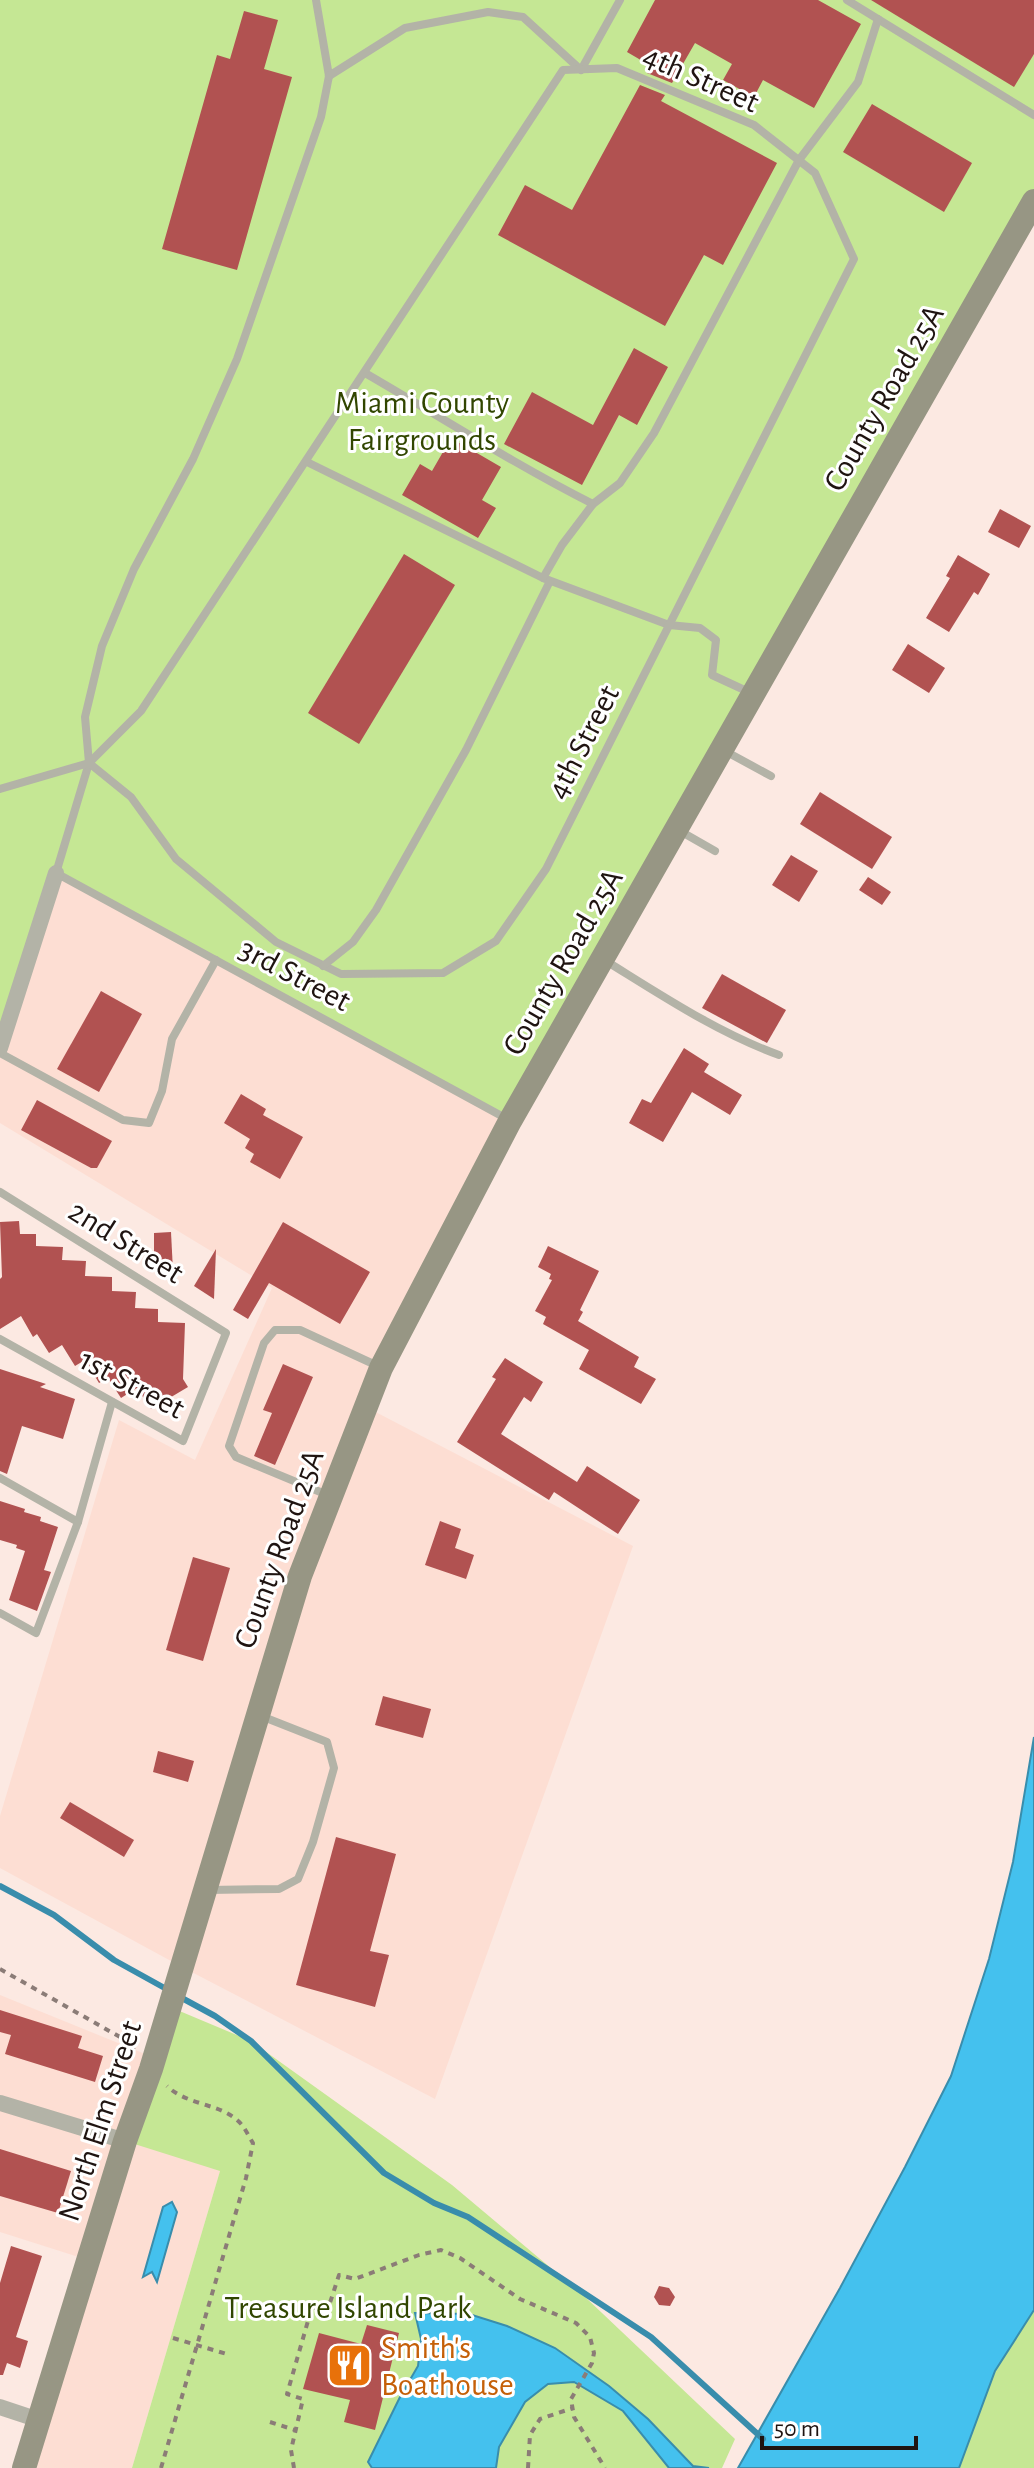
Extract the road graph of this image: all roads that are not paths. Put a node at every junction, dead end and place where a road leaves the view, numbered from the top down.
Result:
1 (316, 0) edge
2 (620, 0) edge
3 (847, 0) edge
4 (878, 19) junction
5 (581, 70) junction
6 (329, 76) junction
7 (1034, 115) edge
8 (799, 160) junction
9 (1034, 201) edge
10 (365, 373) junction
11 (307, 462) junction
12 (593, 504) junction
13 (547, 580) junction
14 (669, 625) junction
15 (752, 693) junction
16 (721, 749) junction
17 (89, 763) junction
18 (771, 776) dead end
19 (0, 789) edge
20 (676, 829) junction
21 (715, 851) dead end
22 (56, 873) junction
23 (602, 959) junction
24 (216, 960) junction
25 (323, 966) junction
26 (0, 1051) edge
27 (779, 1055) dead end
28 (510, 1121) junction
29 (0, 1192) edge
30 (226, 1333) joint
31 (0, 1339) edge
32 (381, 1368) junction
33 (112, 1402) junction
34 (0, 1478) edge
35 (331, 1497) junction
36 (78, 1522) junction
37 (0, 1613) edge
38 (257, 1715) junction
39 (234, 1793) joint
40 (205, 1890) junction
41 (0, 2103) edge
42 (125, 2141) junction
43 (0, 2407) edge
44 (39, 2420) junction
45 (24, 2468) edge

1 - 6 lane
2 - 5 lane
3 - 4 lane
4 - 7 lane
4 - 8 lane
5 - 6 lane
5 - 8 lane, 4th Street
5 - 10 lane
6 - 17 lane
8 - 12 lane
8 - 14 lane, 4th Street
9 - 15 main road, County Road 25A
10 - 11 lane
10 - 12 lane
11 - 13 lane
11 - 17 lane
12 - 13 lane
13 - 14 lane
13 - 25 lane
14 - 15 lane
14 - 25 lane, 4th Street
15 - 16 main road, County Road 25A
16 - 18 lane
16 - 20 main road, County Road 25A
17 - 19 lane
17 - 22 lane
17 - 25 lane
20 - 21 lane
20 - 23 main road, County Road 25A
22 - 24 lane, 3rd Street
22 - 26 street
23 - 27 lane
23 - 28 main road, County Road 25A
24 - 26 lane
24 - 28 lane, 3rd Street
28 - 32 main road, County Road 25A
29 - 30 lane, 2nd Street
30 - 33 lane, 1st Street
31 - 33 lane, 1st Street
32 - 35 main road, County Road 25A
32 - 35 lane
33 - 36 lane
34 - 36 lane
35 - 38 main road, County Road 25A
36 - 37 lane
38 - 39 main road, County Road 25A
38 - 40 lane
39 - 40 main road, North Elm Street
40 - 42 main road, North Elm Street
41 - 42 street
42 - 44 main road, North Elm Street
43 - 44 street
44 - 45 main road, North Elm Street

